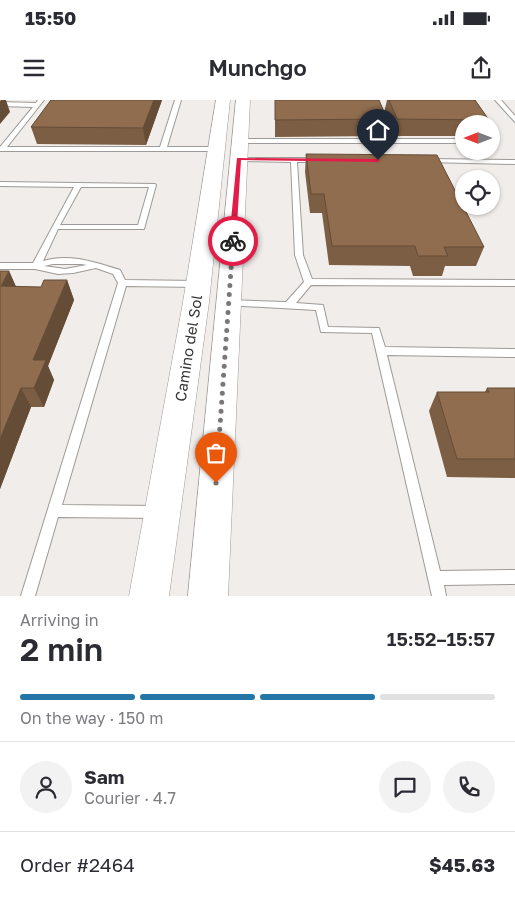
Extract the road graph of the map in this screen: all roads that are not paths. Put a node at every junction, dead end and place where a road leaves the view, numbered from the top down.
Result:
1 (178, 100) edge
2 (223, 100) edge
3 (243, 100) edge
4 (498, 100) edge
5 (39, 102) edge
6 (376, 102) edge
7 (0, 104) edge
8 (367, 105) edge
9 (386, 105) dead end
10 (515, 120) edge
11 (391, 141) junction
12 (455, 141) edge
13 (1, 149) edge
14 (163, 149) junction
15 (218, 149) junction
16 (239, 150) junction
17 (294, 160) junction
18 (329, 160) edge
19 (417, 161) edge
20 (515, 162) edge
21 (0, 184) edge
22 (78, 185) junction
23 (55, 227) junction
24 (0, 266) edge
25 (36, 266) junction
26 (308, 282) junction
27 (122, 283) junction
28 (515, 283) edge
29 (207, 296) junction
30 (289, 305) junction
31 (381, 352) junction
32 (515, 353) edge
33 (54, 511) junction
34 (161, 512) junction
35 (515, 577) edge
36 (435, 578) junction
37 (28, 596) edge
38 (149, 596) edge
39 (208, 596) edge
40 (439, 596) edge

1 - 14 lane
2 - 15 street, Camino del Sol
3 - 16 street, Camino del Sol
4 - 10 lane
5 - 7 lane
5 - 13 lane
6 - 8 lane
6 - 9 lane
6 - 11 lane
11 - 12 lane
11 - 16 lane
13 - 14 lane
14 - 15 lane
15 - 29 street, Camino del Sol
16 - 17 lane
16 - 29 street, Camino del Sol
17 - 18 lane
17 - 26 lane
19 - 20 lane
21 - 22 lane
22 - 23 lane
22 - 23 lane
23 - 25 lane
24 - 25 lane
25 - 27 lane
26 - 28 lane
26 - 30 lane
27 - 29 lane
27 - 33 lane
29 - 30 lane
29 - 34 street, Camino del Sol
29 - 39 street, Camino del Sol
30 - 31 lane
31 - 32 lane
31 - 36 lane
33 - 34 lane
33 - 37 lane
34 - 38 street, Camino del Sol
35 - 36 lane
36 - 40 lane

